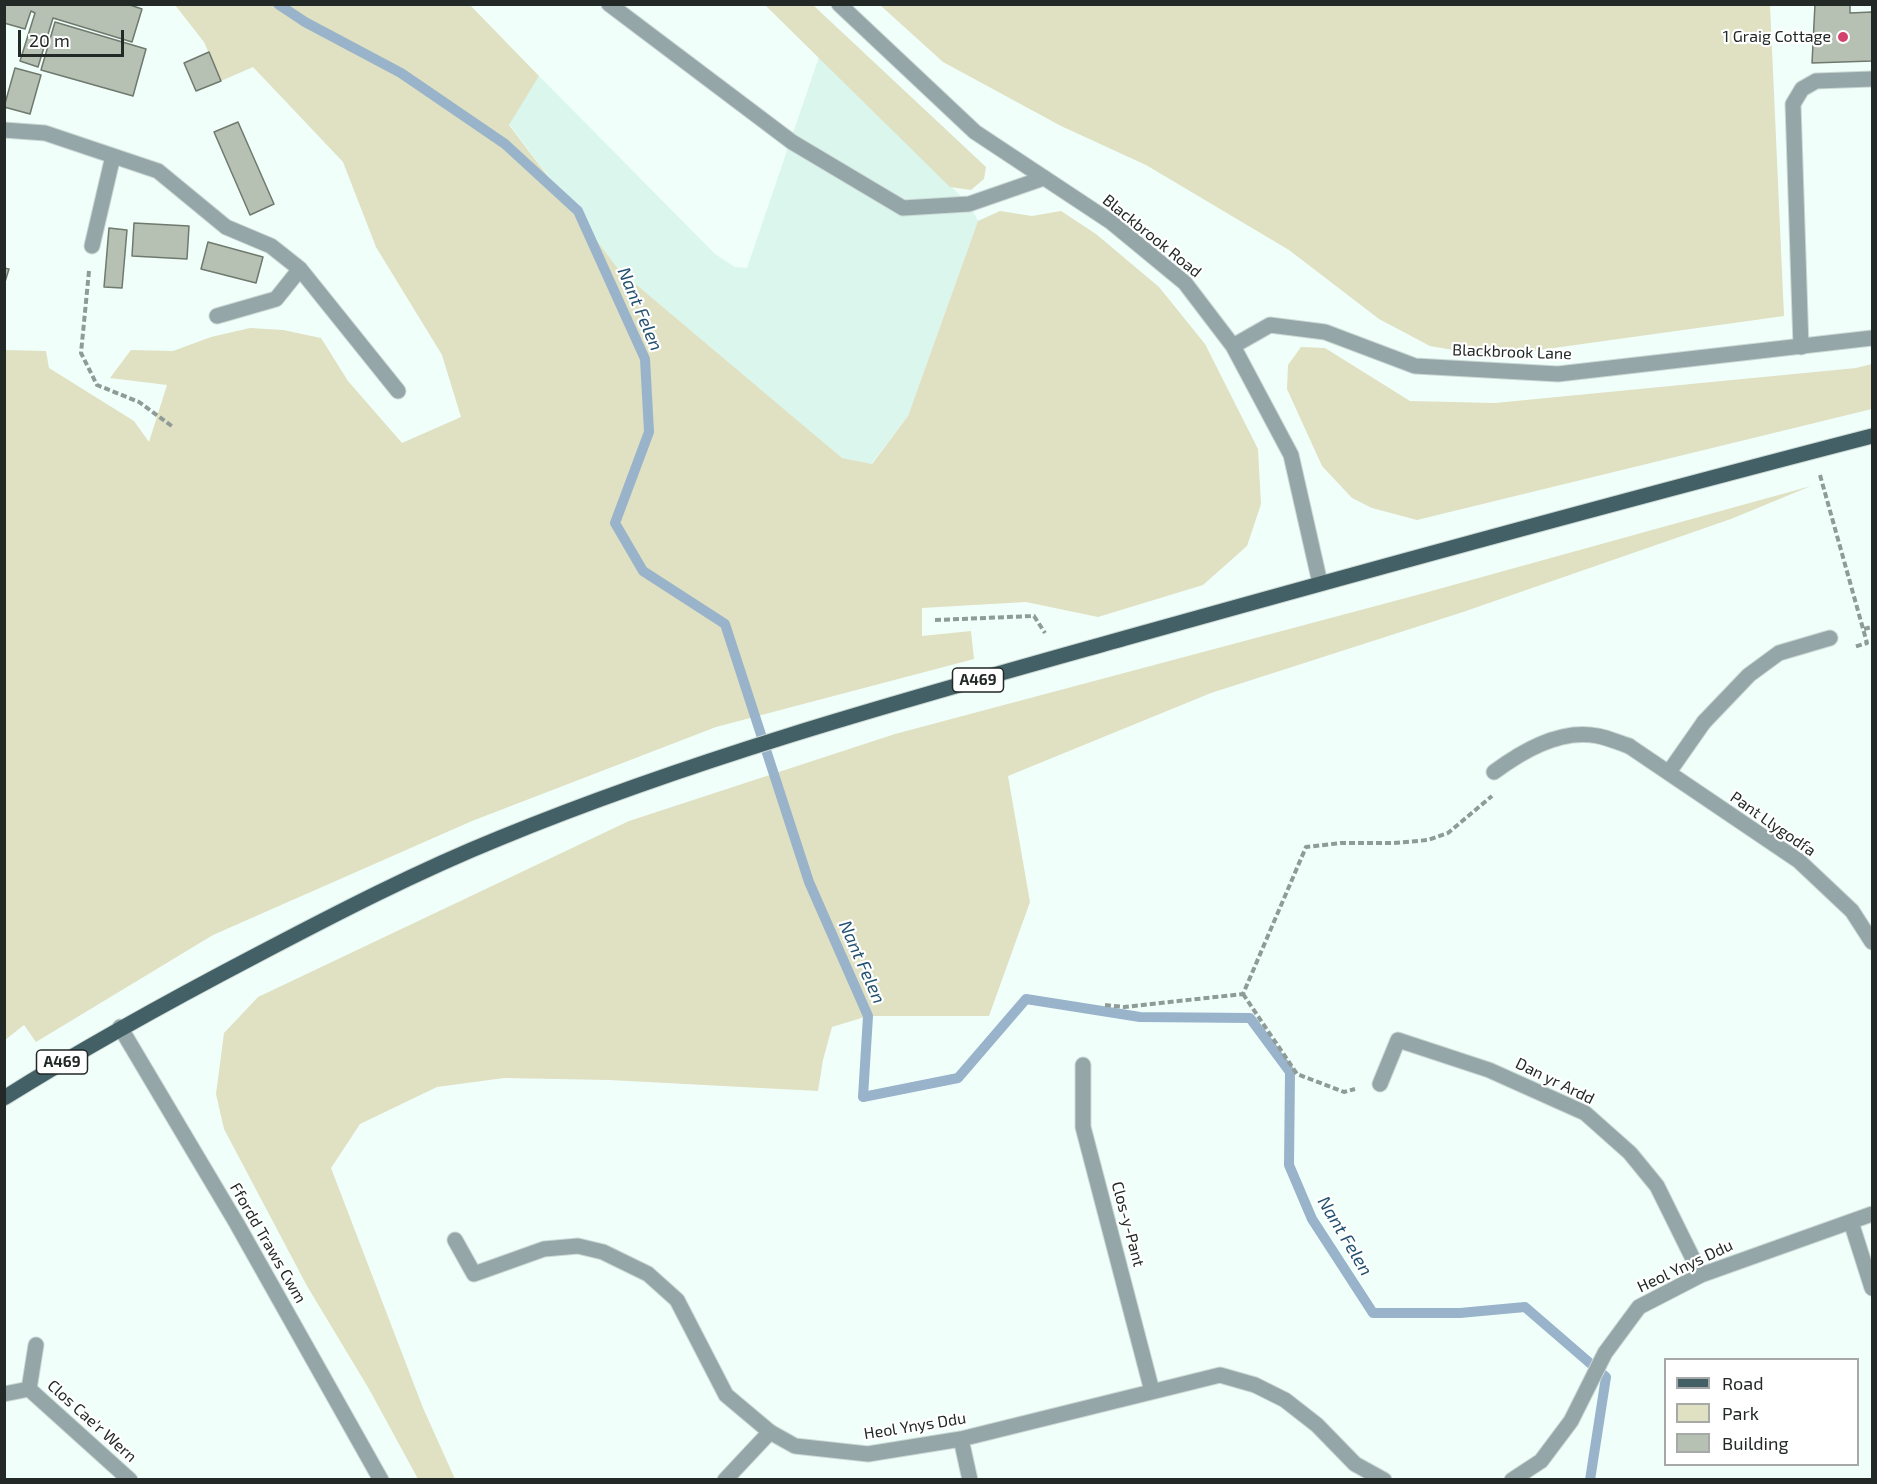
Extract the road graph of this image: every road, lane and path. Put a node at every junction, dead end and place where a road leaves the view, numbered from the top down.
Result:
1 (609, 4) edge
2 (838, 4) edge
3 (1872, 79) edge
4 (4, 130) edge
5 (113, 156) junction
6 (1044, 178) junction
7 (92, 246) joint
8 (300, 269) junction
9 (217, 316) dead end
10 (1872, 338) edge
11 (1233, 346) junction
12 (1801, 347) junction
13 (398, 391) dead end
14 (173, 427) dead end
15 (1872, 436) edge
16 (1813, 452) junction
17 (1320, 584) junction
18 (935, 620) dead end
19 (1872, 627) edge
20 (1830, 638) dead end
21 (1060, 656) junction
22 (1494, 772) dead end
23 (1669, 772) junction
24 (1500, 789) dead end
25 (1872, 942) edge
26 (1244, 994) junction
27 (1105, 1005) dead end
28 (120, 1027) junction
29 (1083, 1065) dead end
30 (1380, 1084) joint
31 (4, 1098) edge
32 (1872, 1214) edge
33 (1851, 1222) junction
34 (455, 1240) dead end
35 (1701, 1275) junction
36 (1872, 1288) edge
37 (36, 1345) dead end
38 (29, 1389) junction
39 (1152, 1391) junction
40 (4, 1394) edge
41 (770, 1432) junction
42 (961, 1439) junction
43 (130, 1479) edge
44 (381, 1479) edge
45 (725, 1479) edge
46 (970, 1479) edge
47 (1384, 1479) edge
48 (1512, 1479) edge

1 - 6 street
2 - 6 street, Blackbrook Road
3 - 12 street
4 - 5 street
5 - 7 street
5 - 8 street
6 - 11 street, Blackbrook Road
7 - 14 path
8 - 9 street
8 - 13 street
10 - 12 street, Blackbrook Lane
11 - 12 street, Blackbrook Lane
11 - 17 street, Blackbrook Road
15 - 16 main road, A469
16 - 17 main road, A469
16 - 19 path
17 - 21 main road, A469
18 - 21 path
20 - 23 street
21 - 28 main road, A469
22 - 23 street, Pant Llygodfa
23 - 25 street, Pant Llygodfa
24 - 26 path
26 - 27 path
26 - 30 path
28 - 31 main road, A469
28 - 44 street, Ffordd Traws Cwm
29 - 39 street, Clos-y-Pant
30 - 35 street, Dan yr Ardd
32 - 33 street, Heol Ynys Ddu
33 - 35 street, Heol Ynys Ddu
33 - 36 street
34 - 41 street, Heol Ynys Ddu
35 - 48 street, Heol Ynys Ddu
37 - 38 street, Clos Cae'r Wern
38 - 40 street, Clos Cae'r Wern
38 - 43 street, Clos Cae'r Wern
39 - 42 street, Heol Ynys Ddu
39 - 47 street, Heol Ynys Ddu
41 - 42 street, Heol Ynys Ddu
41 - 45 street
42 - 46 street

